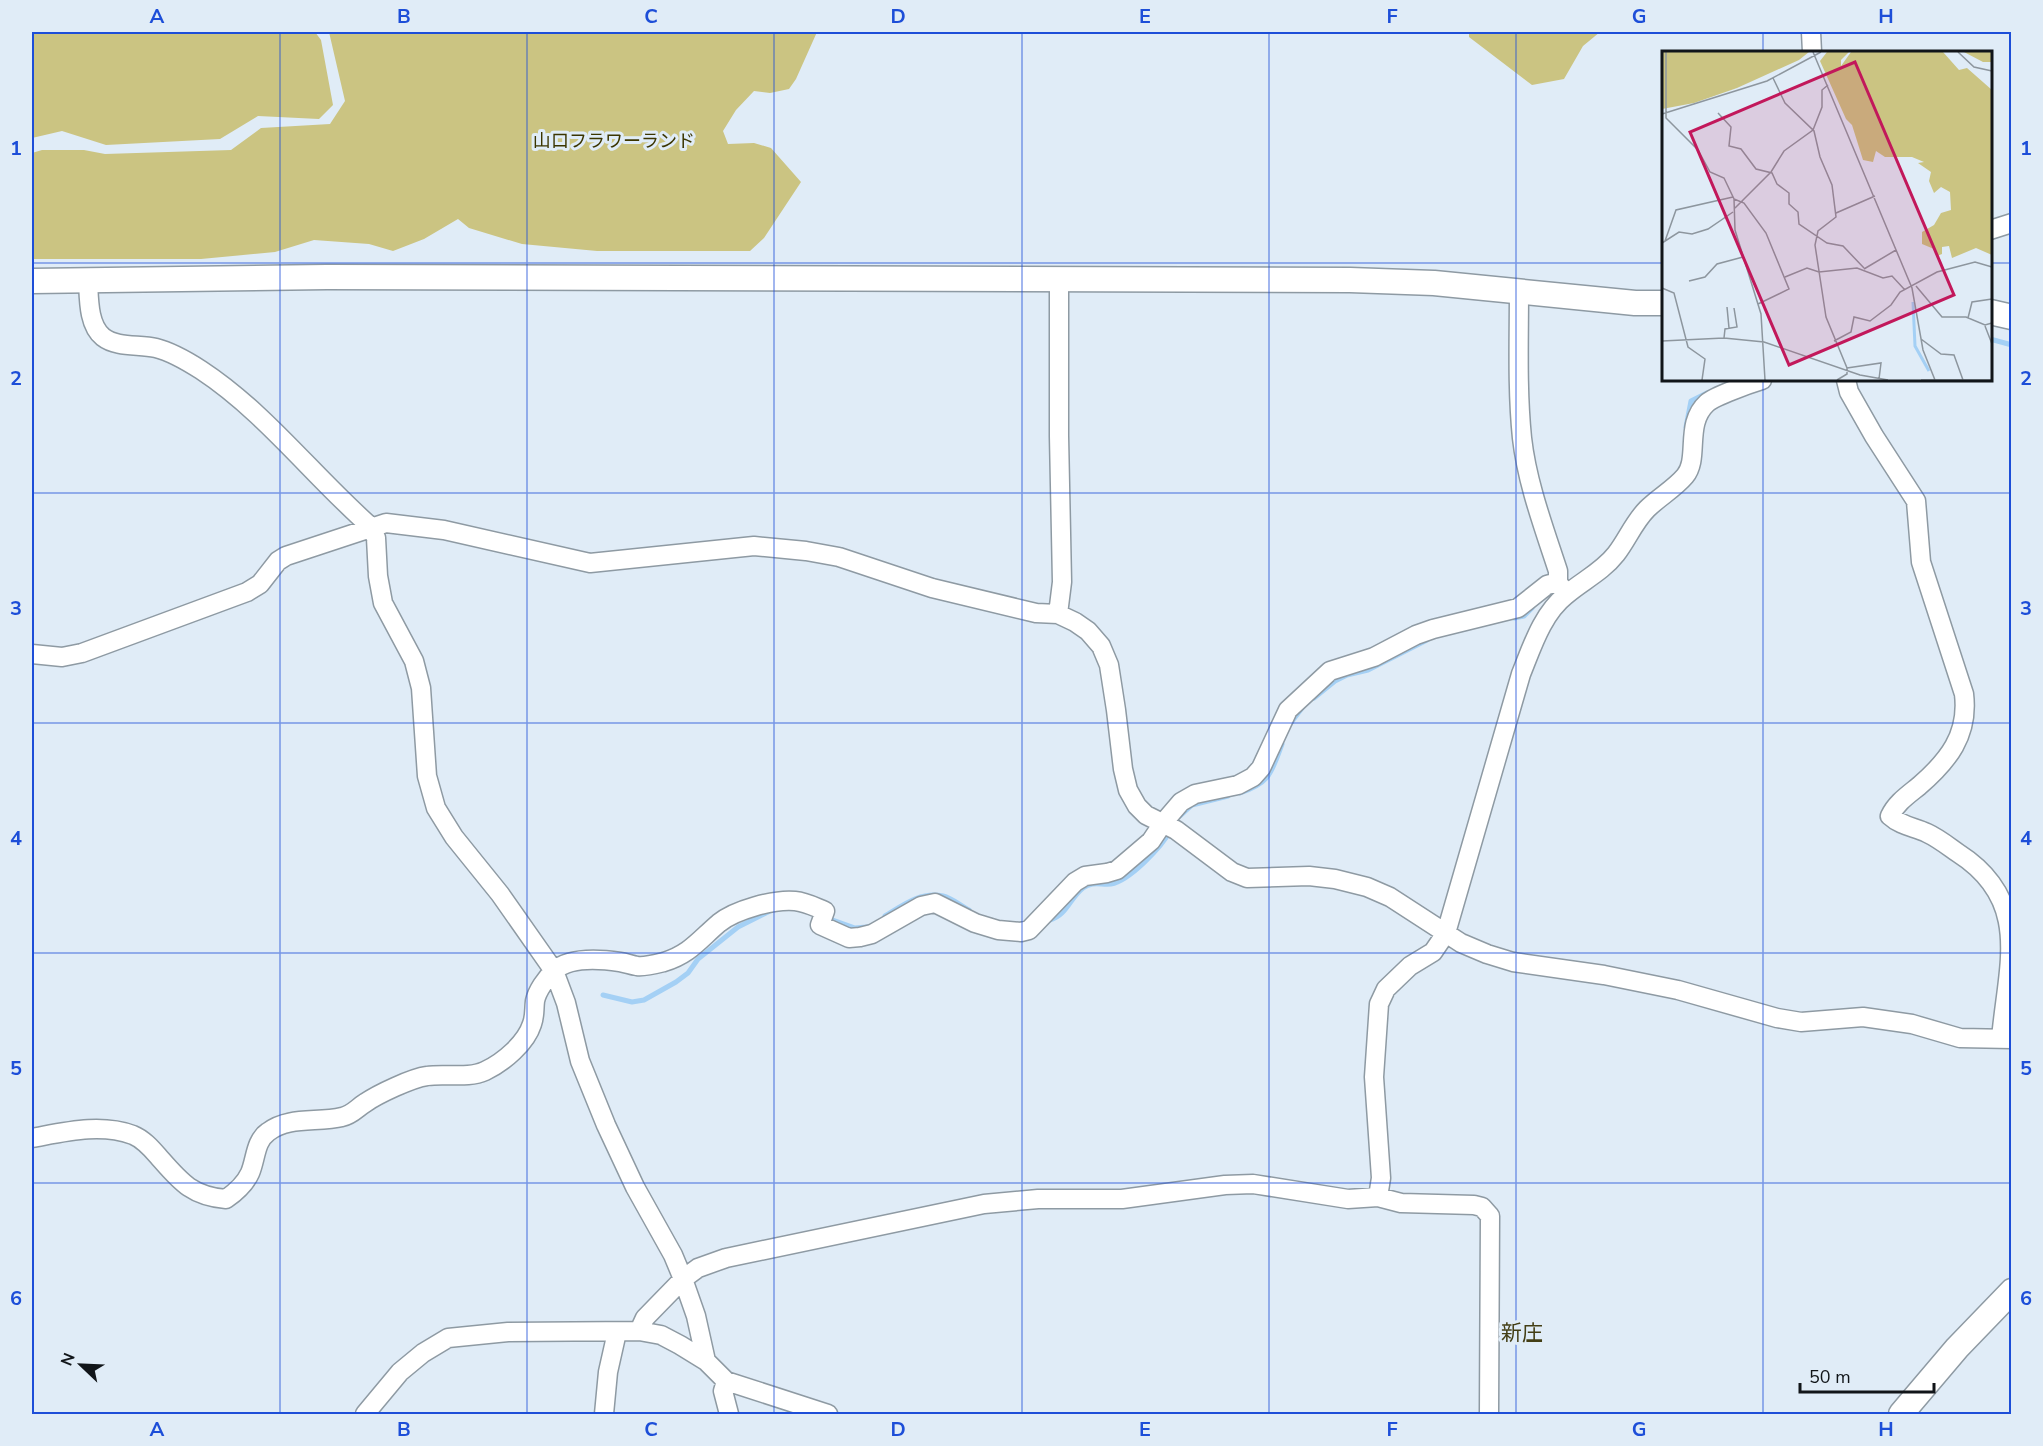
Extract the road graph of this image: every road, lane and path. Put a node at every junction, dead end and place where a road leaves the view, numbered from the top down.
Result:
1 (1811, 32) edge
2 (1812, 51) edge
3 (2012, 223) edge
4 (1992, 229) edge
5 (1059, 278) junction
6 (32, 281) edge
7 (88, 281) junction
8 (1519, 290) junction
9 (1662, 303) edge
10 (1992, 312) edge
11 (2012, 317) edge
12 (1760, 381) edge
13 (1846, 381) edge
14 (371, 527) junction
15 (1562, 588) junction
16 (1058, 614) junction
17 (32, 654) edge
18 (1170, 826) junction
19 (1446, 933) junction
20 (554, 971) junction
21 (2006, 1039) edge
22 (32, 1138) edge
23 (1378, 1197) junction
24 (683, 1279) junction
25 (2012, 1291) edge
26 (639, 1331) junction
27 (617, 1332) junction
28 (706, 1361) junction
29 (726, 1381) junction
30 (365, 1414) edge
31 (604, 1414) edge
32 (729, 1414) edge
33 (828, 1414) edge
34 (1489, 1414) edge
35 (1901, 1414) edge

1 - 2 street
3 - 4 street
5 - 7 street
5 - 8 street
5 - 16 street
6 - 7 street
7 - 14 street
8 - 9 street
8 - 15 street
10 - 11 street
12 - 15 street
13 - 21 street
14 - 16 street
14 - 17 street
14 - 20 street
15 - 18 street
15 - 19 street
16 - 18 street
18 - 19 street
18 - 20 street
19 - 21 street
19 - 23 street
20 - 22 street
20 - 24 street
23 - 24 street
23 - 34 street
24 - 26 street
24 - 28 street
25 - 35 street
26 - 27 street
26 - 28 street
27 - 30 street
27 - 31 street
28 - 29 street
29 - 32 street
29 - 33 street

